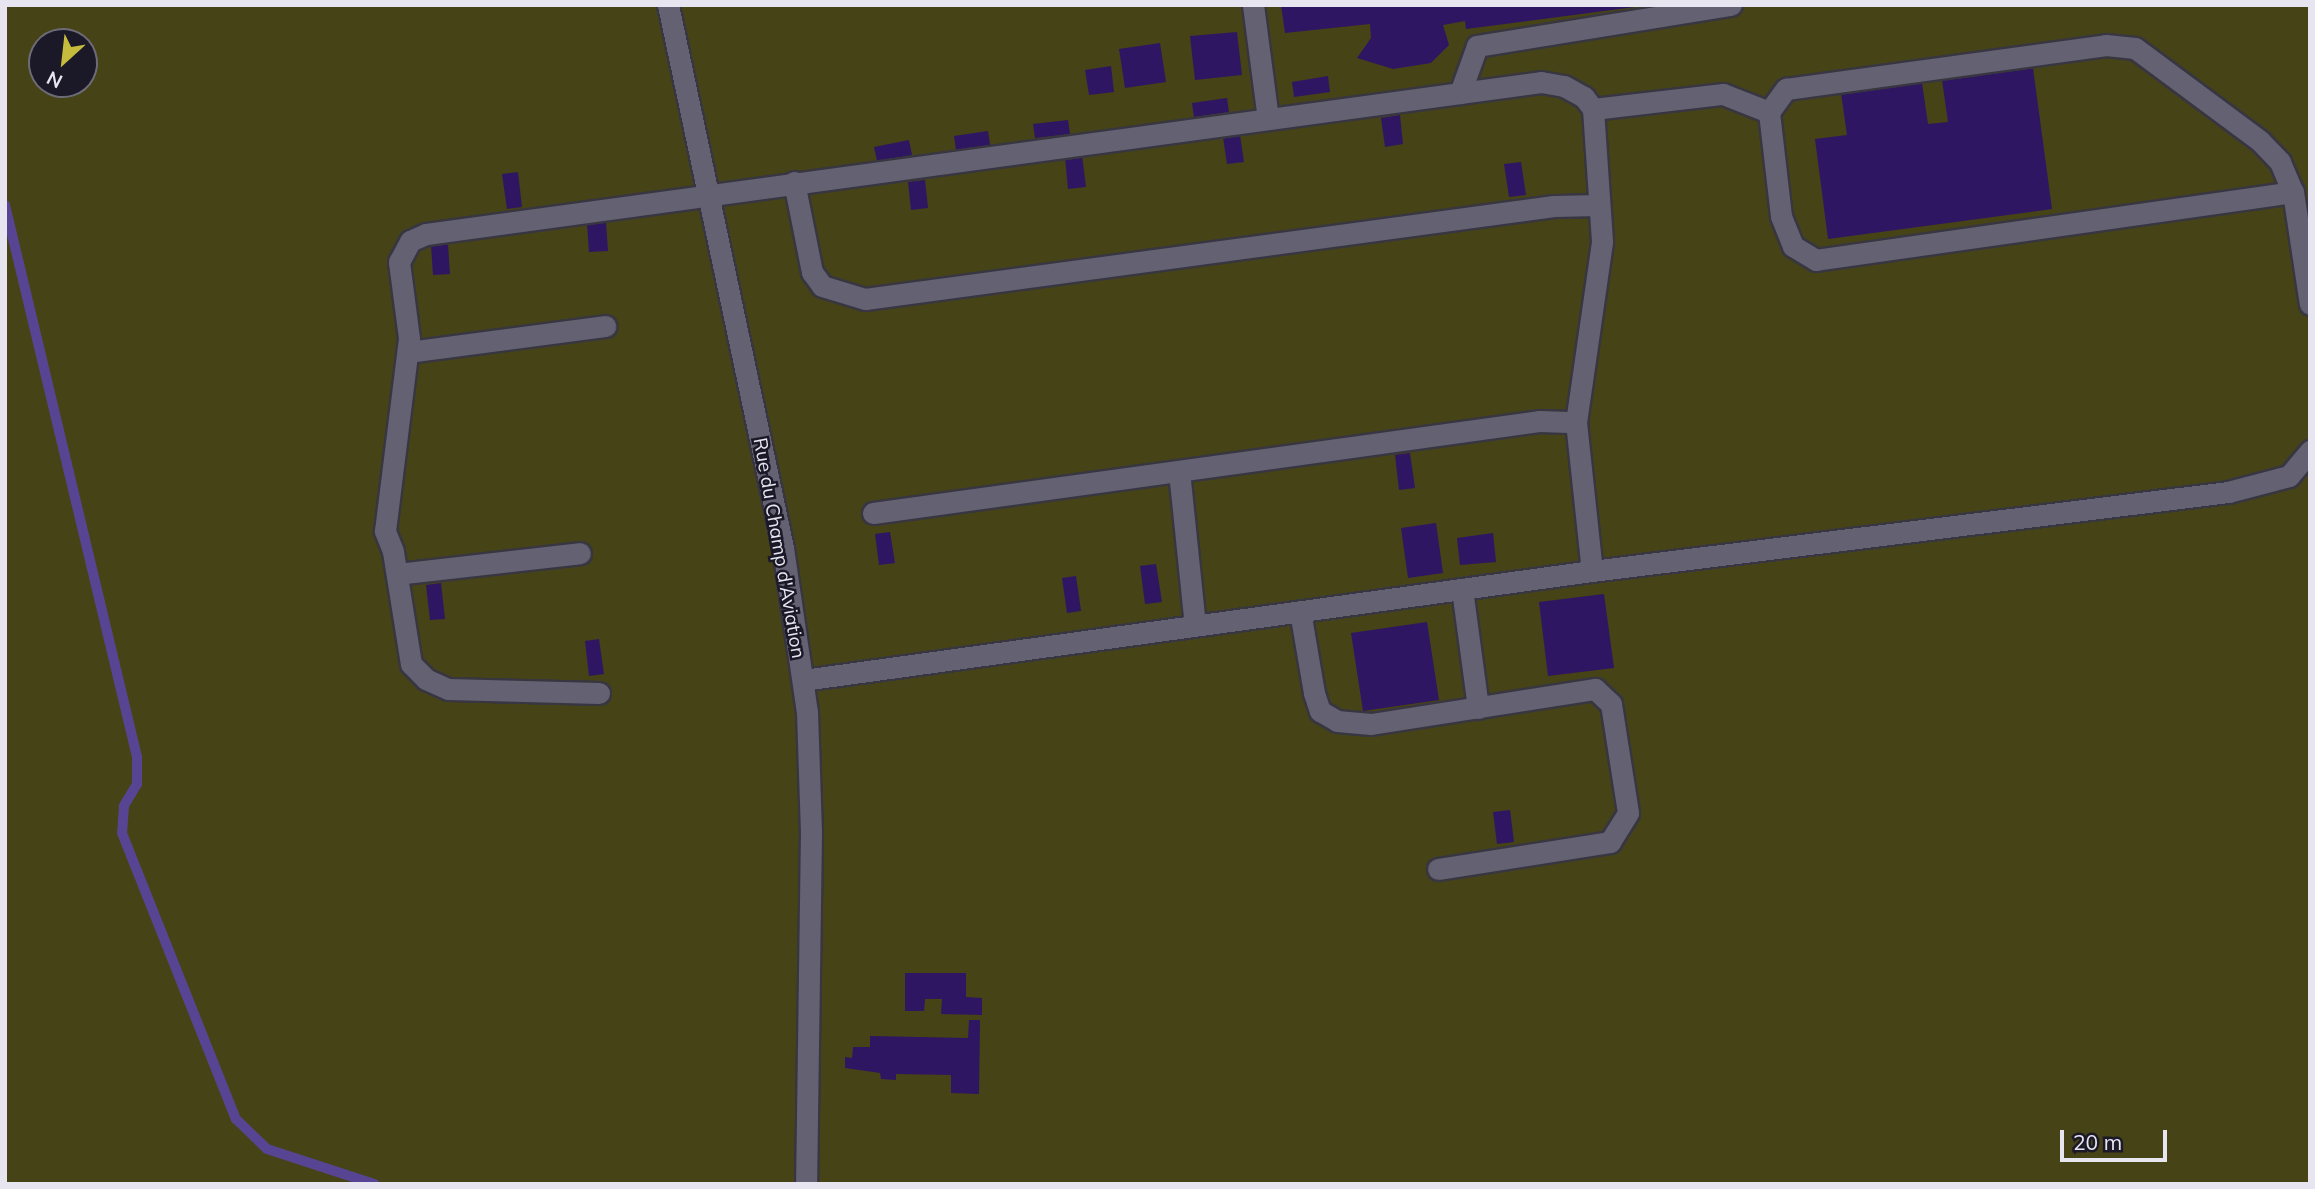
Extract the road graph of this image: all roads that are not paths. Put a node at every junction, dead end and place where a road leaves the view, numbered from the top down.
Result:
1 (668, 5) edge
2 (1253, 5) edge
3 (1731, 5) edge
4 (1460, 93) junction
5 (1593, 109) junction
6 (1769, 112) junction
7 (1268, 119) junction
8 (786, 184) junction
9 (2293, 192) junction
10 (708, 196) junction
11 (1598, 205) junction
12 (2310, 304) edge
13 (605, 326) dead end
14 (408, 352) junction
15 (1576, 422) junction
16 (2310, 450) edge
17 (1179, 471) junction
18 (873, 513) dead end
19 (580, 553) dead end
20 (1592, 571) junction
21 (397, 574) junction
22 (1461, 589) junction
23 (1300, 611) junction
24 (1195, 625) junction
25 (803, 680) junction
26 (599, 694) dead end
27 (1478, 708) junction
28 (1437, 869) dead end
29 (806, 1184) edge

1 - 10 street, Rue du Champ d'Aviation
2 - 7 street
3 - 4 street
4 - 5 street
4 - 7 street
5 - 6 street
5 - 11 street
6 - 9 street
6 - 9 street
7 - 8 street
8 - 10 street
8 - 11 street
9 - 12 street
10 - 14 street
10 - 25 street, Rue du Champ d'Aviation
11 - 15 street
13 - 14 street
14 - 21 street
15 - 17 street
15 - 20 street
16 - 20 street
17 - 18 street
17 - 24 street
19 - 21 street
20 - 22 street
21 - 26 street
22 - 23 street
22 - 27 street
23 - 24 street
23 - 27 street
24 - 25 street
25 - 29 street, Rue du Champ d'Aviation
27 - 28 street

